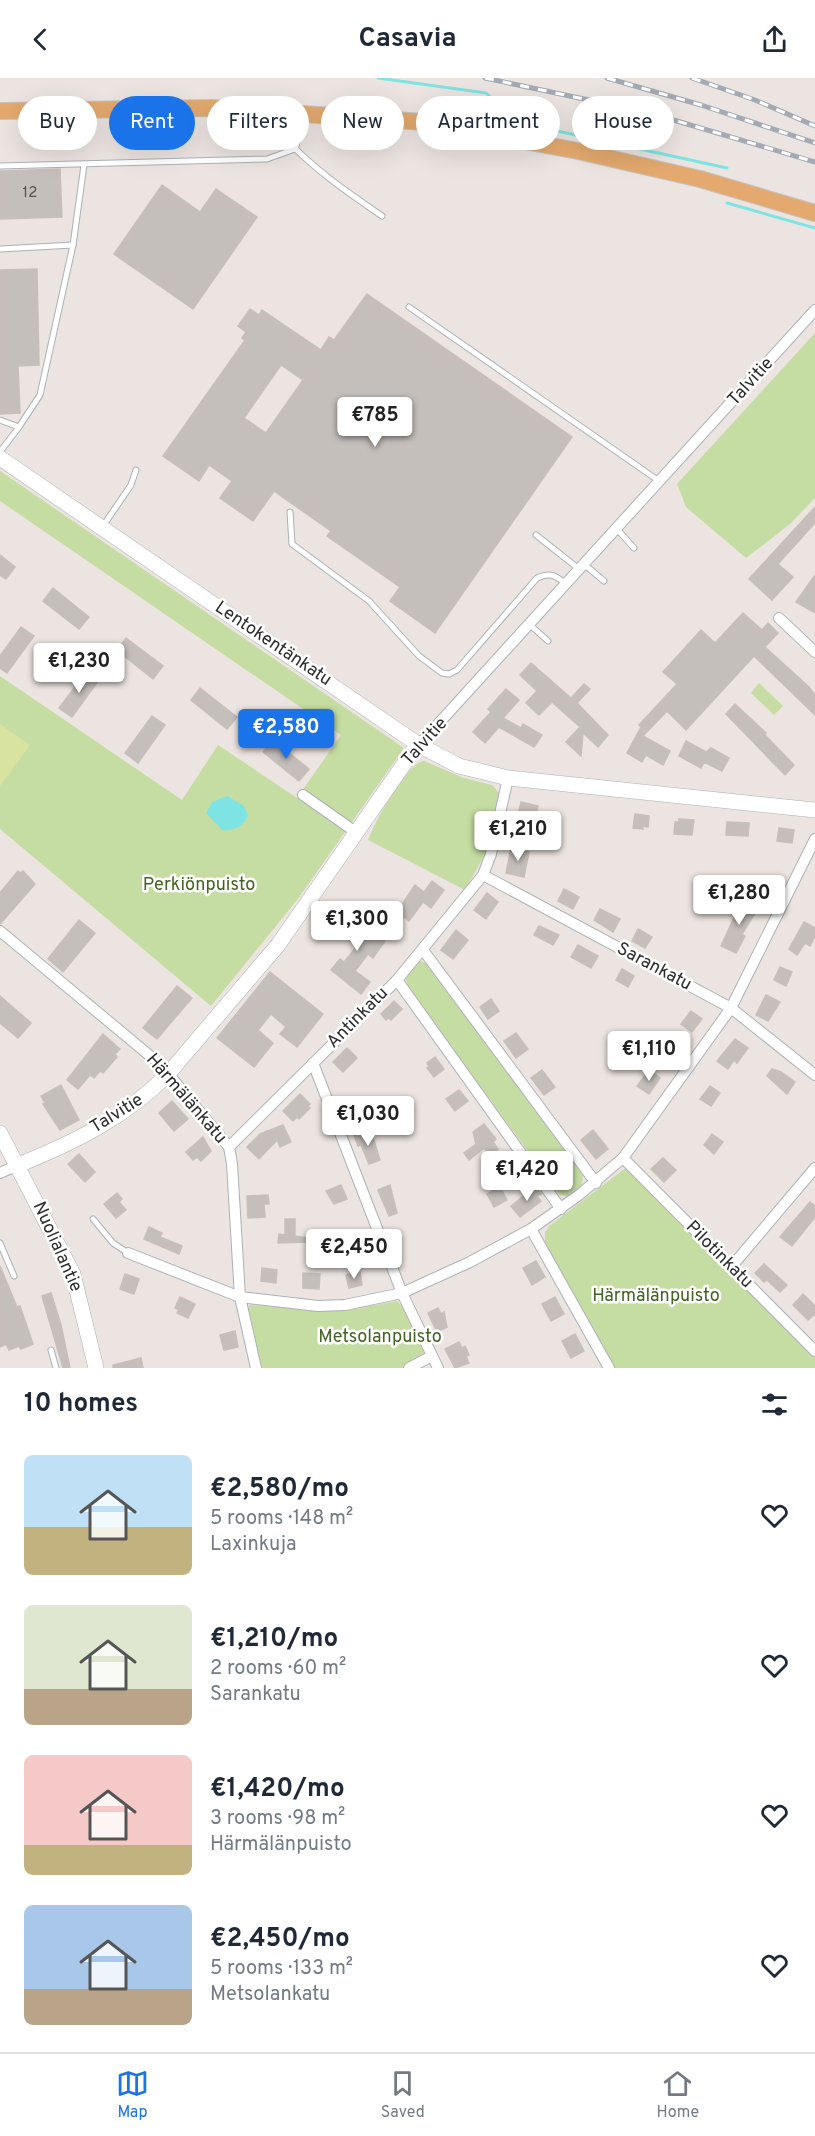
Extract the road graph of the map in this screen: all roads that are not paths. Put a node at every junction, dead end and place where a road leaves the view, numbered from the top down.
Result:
1 (207, 110) edge
2 (0, 111) edge
3 (309, 113) edge
4 (292, 150) edge
5 (296, 150) edge
6 (84, 165) junction
7 (0, 166) edge
8 (815, 213) edge
9 (382, 216) dead end
10 (73, 245) junction
11 (0, 249) edge
12 (409, 307) dead end
13 (815, 310) edge
14 (0, 420) edge
15 (19, 427) junction
16 (0, 452) edge
17 (0, 458) edge
18 (136, 470) dead end
19 (661, 482) junction
20 (290, 512) dead end
21 (102, 528) junction
22 (617, 530) junction
23 (536, 535) dead end
24 (634, 548) dead end
25 (583, 567) junction
26 (604, 581) dead end
27 (567, 585) junction
28 (779, 618) dead end
29 (530, 625) junction
30 (548, 641) dead end
31 (815, 652) edge
32 (419, 745) junction
33 (508, 778) junction
34 (303, 795) dead end
35 (815, 810) edge
36 (357, 833) junction
37 (815, 839) edge
38 (483, 875) junction
39 (0, 932) edge
40 (423, 950) junction
41 (397, 980) junction
42 (730, 1008) junction
43 (313, 1063) junction
44 (168, 1074) junction
45 (815, 1075) edge
46 (0, 1133) edge
47 (229, 1147) junction
48 (624, 1158) junction
49 (18, 1166) junction
50 (815, 1168) edge
51 (0, 1173) edge
52 (596, 1182) junction
53 (561, 1209) junction
54 (93, 1219) dead end
55 (531, 1229) junction
56 (0, 1243) edge
57 (128, 1253) joint
58 (732, 1266) junction
59 (14, 1276) dead end
60 (402, 1293) junction
61 (240, 1297) junction
62 (51, 1350) dead end
63 (815, 1351) edge
64 (432, 1356) junction
65 (56, 1368) edge
66 (96, 1368) edge
67 (256, 1368) edge
68 (409, 1368) edge
69 (438, 1368) edge
70 (609, 1368) edge

1 - 2 main road
3 - 8 main road
4 - 6 lane
5 - 9 lane
6 - 7 lane
6 - 10 lane
10 - 11 lane
10 - 15 lane
12 - 19 lane
13 - 19 street, Talvitie
14 - 15 lane
15 - 16 lane
17 - 21 street, Lentokentänkatu
18 - 21 lane
19 - 22 street, Talvitie
20 - 27 lane
21 - 32 street, Lentokentänkatu
22 - 24 lane
22 - 25 street, Talvitie
23 - 25 lane
25 - 26 lane
25 - 27 street, Talvitie
27 - 29 street, Talvitie
28 - 31 street
29 - 30 lane
29 - 32 street, Talvitie
32 - 33 street, Lentokentänkatu
32 - 36 street, Talvitie
33 - 35 street, Lentokentänkatu
33 - 38 street, Antinkatu
34 - 36 street
36 - 44 street, Talvitie
37 - 42 street
38 - 40 street, Antinkatu
38 - 42 street, Sarankatu
39 - 44 street, Härmälänkatu
40 - 41 street, Antinkatu
40 - 52 street
41 - 43 street, Antinkatu
41 - 53 street
42 - 45 street, Sarankatu
42 - 48 street
43 - 47 street, Antinkatu
43 - 60 street
44 - 47 street, Härmälänkatu
44 - 49 street, Talvitie
46 - 49 street, Nuolialantie
47 - 61 street, Härmälänkatu
48 - 52 street
48 - 58 street, Pilotinkatu
49 - 51 street, Talvitie
49 - 66 street, Nuolialantie
50 - 58 street
52 - 53 street
53 - 55 street
54 - 57 lane
55 - 60 street
55 - 70 street
56 - 59 lane
57 - 61 street
58 - 63 street, Pilotinkatu
60 - 61 street
60 - 64 street
61 - 67 street, Härmälänkatu
62 - 65 lane
64 - 68 street
64 - 69 street

